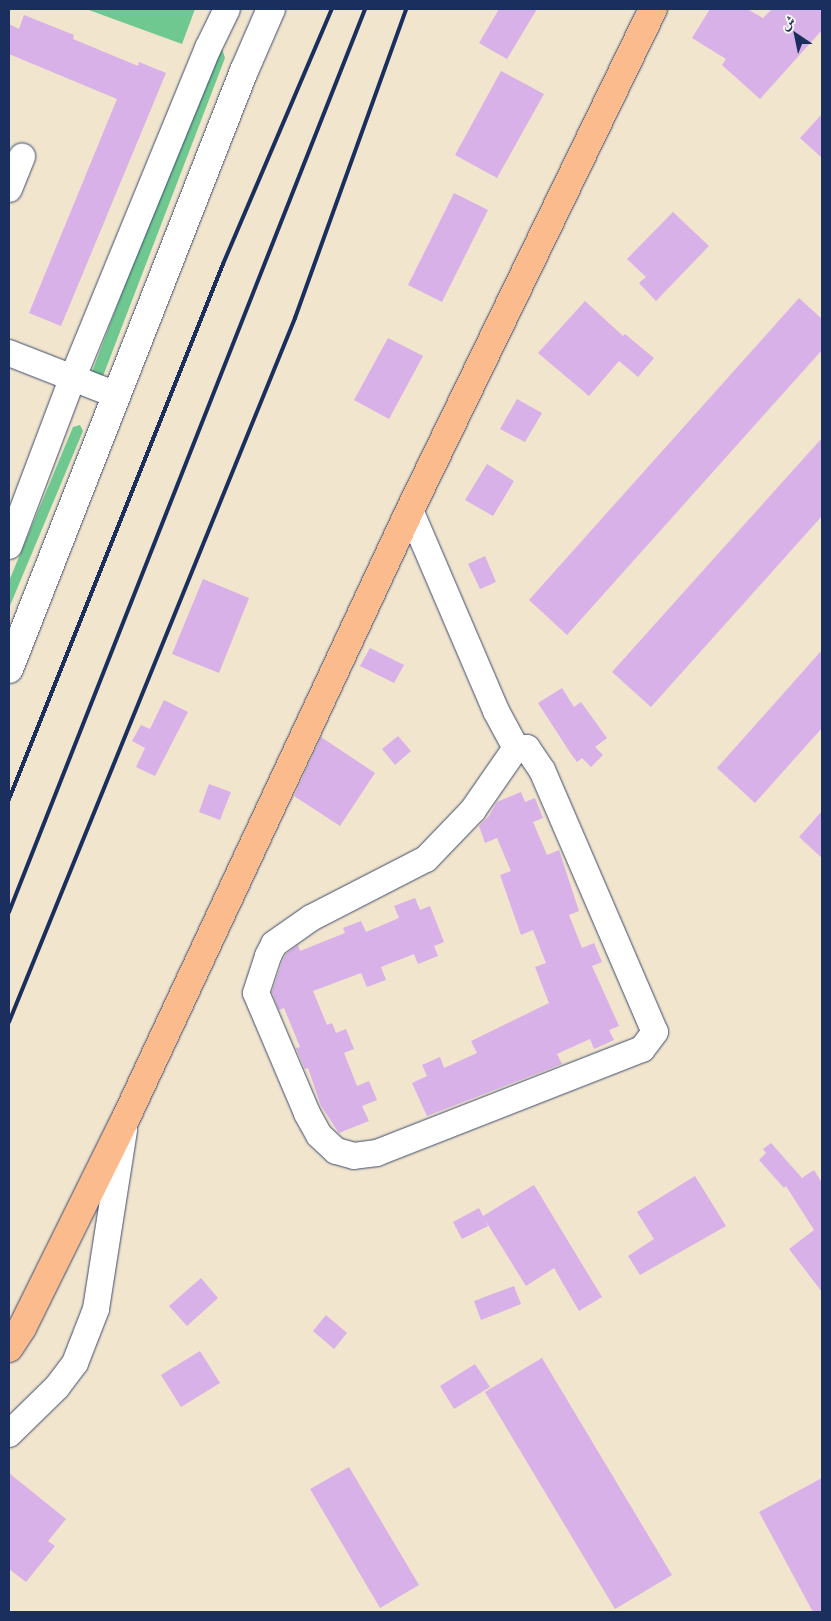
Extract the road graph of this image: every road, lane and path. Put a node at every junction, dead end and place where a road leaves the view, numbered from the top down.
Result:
1 (227, 9) edge
2 (271, 9) edge
3 (652, 9) edge
4 (22, 156) dead end
5 (9, 189) edge
6 (9, 353) edge
7 (73, 377) junction
8 (116, 395) junction
9 (410, 510) junction
10 (9, 546) edge
11 (9, 669) edge
12 (516, 748) junction
13 (125, 1120) junction
14 (15, 1338) edge
15 (9, 1434) edge

1 - 7 street
2 - 8 street
3 - 9 main road
4 - 5 street
6 - 7 street
7 - 8 street
7 - 10 street
8 - 11 street
9 - 12 street
9 - 13 main road
12 - 12 street
13 - 14 main road
13 - 15 street

